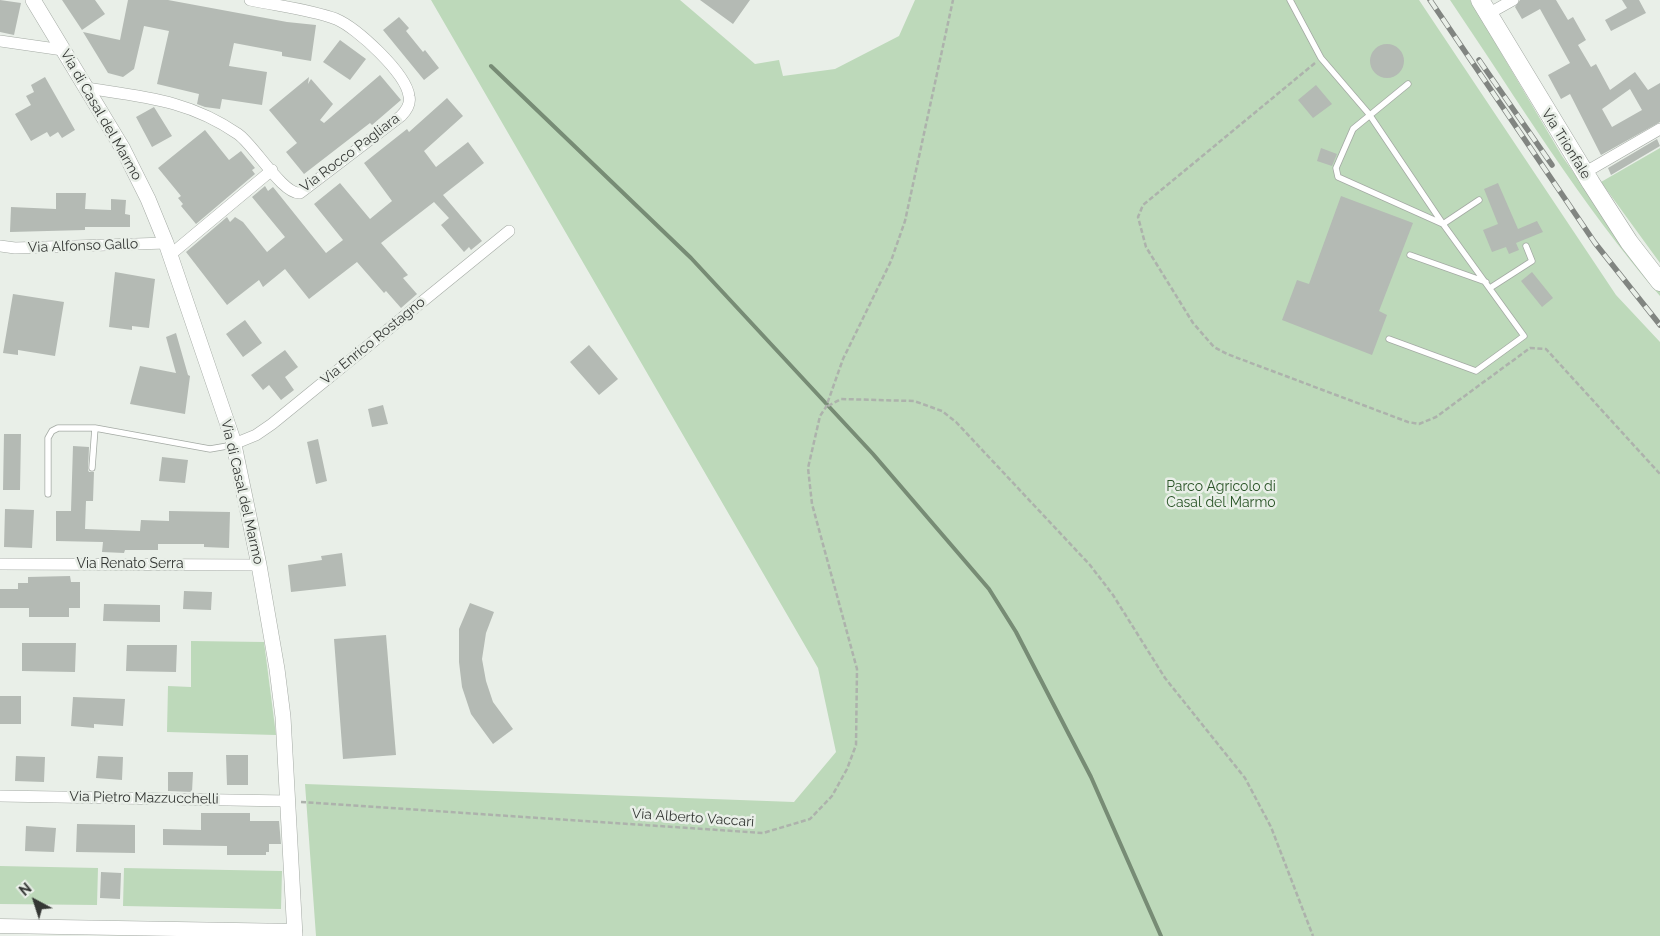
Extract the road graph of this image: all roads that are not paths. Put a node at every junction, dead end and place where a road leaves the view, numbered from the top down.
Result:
1 (34, 0) edge
2 (250, 0) edge
3 (1290, 0) edge
4 (1513, 0) edge
5 (1484, 7) edge
6 (0, 40) edge
7 (63, 50) junction
8 (1408, 84) dead end
9 (86, 88) junction
10 (1369, 114) junction
11 (1660, 129) edge
12 (272, 170) junction
13 (1584, 173) junction
14 (1479, 200) dead end
15 (1443, 224) junction
16 (508, 231) dead end
17 (0, 246) edge
18 (1526, 246) dead end
19 (168, 249) junction
20 (1410, 255) dead end
21 (1660, 282) edge
22 (1488, 285) junction
23 (1389, 339) dead end
24 (95, 428) junction
25 (234, 444) junction
26 (92, 468) dead end
27 (48, 494) dead end
28 (0, 564) edge
29 (259, 565) junction
30 (0, 796) edge
31 (288, 801) junction
32 (0, 926) edge
33 (295, 934) edge

1 - 7 main road, Via di Casal del Marmo
2 - 12 street, Via Rocco Pagliara
3 - 10 lane
4 - 5 street
5 - 13 main road, Via Trionfale
6 - 7 street
7 - 9 main road, Via di Casal del Marmo
8 - 10 lane
9 - 12 street, Via Rocco Pagliara
9 - 19 main road, Via di Casal del Marmo
10 - 15 lane
10 - 15 lane
11 - 13 street
12 - 19 street
13 - 21 main road, Via Trionfale
14 - 15 lane
15 - 22 lane
16 - 25 street, Via Enrico Rostagno
17 - 19 street, Via Alfonso Gallo
18 - 22 lane
19 - 25 main road, Via di Casal del Marmo
20 - 22 lane
22 - 23 lane
24 - 25 lane
24 - 26 lane
24 - 27 lane
25 - 29 main road, Via di Casal del Marmo
28 - 29 street, Via Renato Serra
29 - 31 main road, Via di Casal del Marmo
30 - 31 street, Via Pietro Mazzucchelli
31 - 33 main road, Via di Casal del Marmo
32 - 33 street

